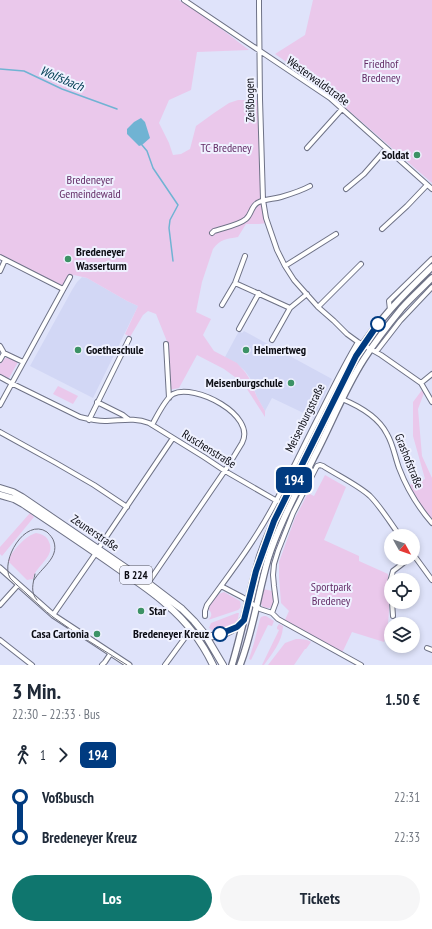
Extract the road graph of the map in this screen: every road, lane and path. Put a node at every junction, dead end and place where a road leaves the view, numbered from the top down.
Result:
1 (184, 0) edge
2 (259, 0) edge
3 (259, 51) junction
4 (342, 109) junction
5 (307, 148) dead end
6 (386, 149) junction
7 (427, 185) junction
8 (310, 186) dead end
9 (346, 189) dead end
10 (432, 189) edge
11 (263, 200) junction
12 (382, 229) dead end
13 (212, 233) dead end
14 (336, 234) dead end
15 (245, 256) dead end
16 (0, 257) edge
17 (432, 259) edge
18 (5, 260) junction
19 (361, 264) dead end
20 (285, 266) junction
21 (432, 267) edge
22 (0, 271) edge
23 (70, 277) dead end
24 (432, 278) edge
25 (235, 283) junction
26 (432, 287) edge
27 (63, 289) junction
28 (259, 293) junction
29 (307, 294) junction
30 (222, 305) dead end
31 (318, 306) junction
32 (290, 308) junction
33 (390, 310) junction
34 (239, 329) dead end
35 (129, 339) dead end
36 (272, 340) dead end
37 (361, 343) junction
38 (166, 344) dead end
39 (0, 346) edge
40 (371, 349) junction
41 (376, 352) junction
42 (4, 353) junction
43 (0, 360) edge
44 (23, 362) junction
45 (432, 374) edge
46 (0, 377) edge
47 (11, 383) junction
48 (421, 383) junction
49 (169, 398) junction
50 (342, 399) junction
51 (97, 402) junction
52 (432, 402) edge
53 (0, 404) edge
54 (89, 420) junction
55 (128, 420) junction
56 (152, 425) junction
57 (0, 432) edge
58 (173, 438) junction
59 (225, 471) junction
60 (0, 488) edge
61 (0, 495) edge
62 (276, 501) junction
63 (127, 507) junction
64 (432, 523) edge
65 (395, 529) edge
66 (97, 551) junction
67 (401, 565) edge
68 (420, 565) edge
69 (0, 568) edge
70 (392, 573) edge
71 (432, 580) edge
72 (148, 583) junction
73 (18, 585) junction
74 (221, 586) junction
75 (248, 602) junction
76 (0, 604) edge
77 (256, 607) junction
78 (393, 609) edge
79 (272, 613) junction
80 (53, 616) junction
81 (205, 616) dead end
82 (394, 616) dead end
83 (244, 620) junction
84 (204, 633) junction
85 (184, 638) dead end
86 (0, 640) edge
87 (111, 653) junction
88 (32, 665) edge
89 (102, 665) edge
90 (129, 665) edge
91 (165, 665) edge
92 (213, 665) edge
93 (223, 665) edge
94 (232, 665) edge
95 (240, 665) edge
96 (361, 665) edge

1 - 3 street, Westerwaldstraße
2 - 3 street, Zeißbogen
3 - 4 street, Westerwaldstraße
3 - 11 street, Zeißbogen
4 - 5 street
4 - 6 street, Westerwaldstraße
6 - 7 street, Westerwaldstraße
6 - 9 street
7 - 10 street, Westerwaldstraße
7 - 12 street
8 - 11 street
11 - 13 street
11 - 20 street, Zeißbogen
14 - 20 street
15 - 25 street
16 - 18 street
17 - 33 street, Meisenburgstraße
18 - 22 street
18 - 27 street
19 - 31 street
20 - 29 street, Zeißbogen
21 - 33 main road, Meisenburgstraße
23 - 27 street
24 - 40 main road, Meisenburgstraße
25 - 28 street
25 - 30 street
26 - 41 street
27 - 44 street
28 - 32 street
28 - 34 street
29 - 31 street, Zeißbogen
29 - 32 street
31 - 37 street, Zeißbogen
32 - 36 street
33 - 37 main road, Meisenburgstraße
35 - 51 street
37 - 40 street, Zeißbogen
37 - 62 street, Meisenburgstraße
37 - 75 main road, Meisenburgstraße
38 - 49 street
39 - 42 street
40 - 41 street, Zeißbogen
40 - 50 main road, Meisenburgstraße
41 - 48 street, Zeißbogen
42 - 43 street
42 - 44 street
44 - 47 street
45 - 48 street
46 - 47 street, Ruschenstraße
47 - 53 street
47 - 54 street, Ruschenstraße
48 - 52 street
49 - 56 street
49 - 59 street
50 - 64 street, Grashofstraße
50 - 77 main road, Meisenburgstraße
51 - 54 street
51 - 55 street, Ruschenstraße
54 - 55 street, Ruschenstraße
55 - 56 street, Ruschenstraße
56 - 58 street, Ruschenstraße
57 - 63 street
58 - 59 street, Ruschenstraße
58 - 63 street
59 - 62 street, Ruschenstraße
59 - 72 street
60 - 66 main road, Zeunerstraße / B 224
61 - 66 main road, Zeunerstraße / B 224
62 - 74 street, Meisenburgstraße
63 - 66 street
65 - 79 street
66 - 72 main road, Zeunerstraße / B 224
66 - 80 street
66 - 92 main road, Zeunerstraße / B 224
67 - 70 street
68 - 71 street
69 - 73 street
72 - 84 main road, Zeunerstraße / B 224
73 - 76 street
73 - 80 street
74 - 75 street
74 - 81 street, Meisenburgstraße
75 - 77 street
75 - 83 main road, Meisenburgstraße
77 - 79 street
77 - 95 main road, Meisenburgstraße
78 - 82 street
79 - 96 street
80 - 87 street
83 - 84 main road
83 - 94 main road, Meisenburgstraße
84 - 93 main road, B 224
85 - 91 street
86 - 88 street
87 - 89 street
87 - 90 street

